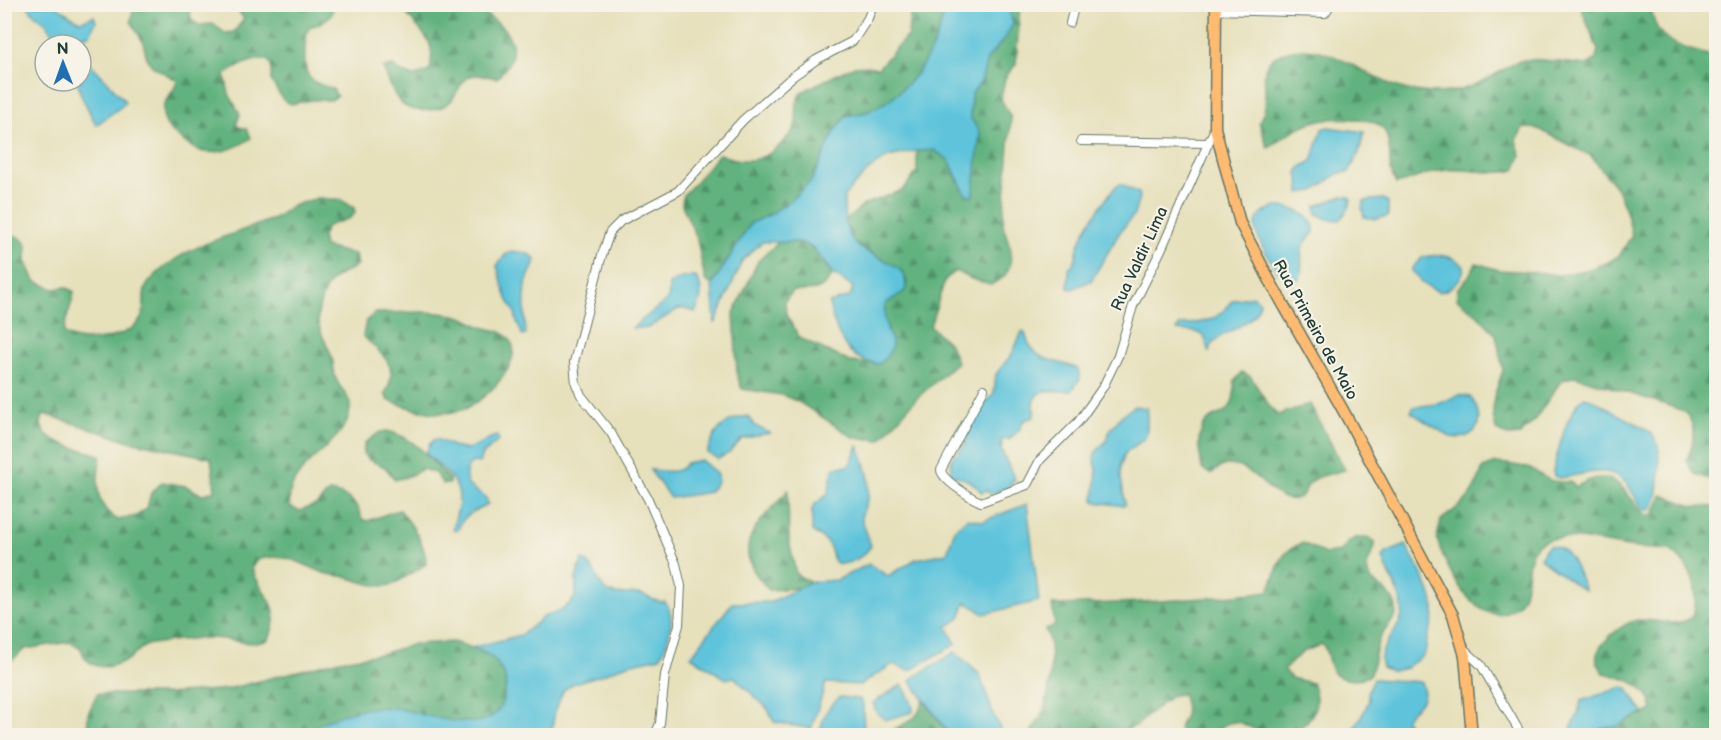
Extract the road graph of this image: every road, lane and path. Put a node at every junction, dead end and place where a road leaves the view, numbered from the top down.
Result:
1 (873, 4) edge
2 (1075, 4) edge
3 (1331, 4) edge
4 (1216, 7) edge
5 (1070, 22) dead end
6 (1215, 128) junction
7 (1081, 141) dead end
8 (1208, 142) junction
9 (984, 389) dead end
10 (1464, 648) junction
11 (655, 735) edge
12 (1472, 735) edge
13 (1522, 735) edge

1 - 11 street
2 - 5 street
3 - 4 street
4 - 6 main road, Rua Primeiro de Maio
6 - 8 street, Rua Valdir Lima
6 - 10 main road, Rua Primeiro de Maio
7 - 8 street
8 - 9 street, Rua Valdir Lima
10 - 12 main road, Rua Primeiro de Maio
10 - 13 street

